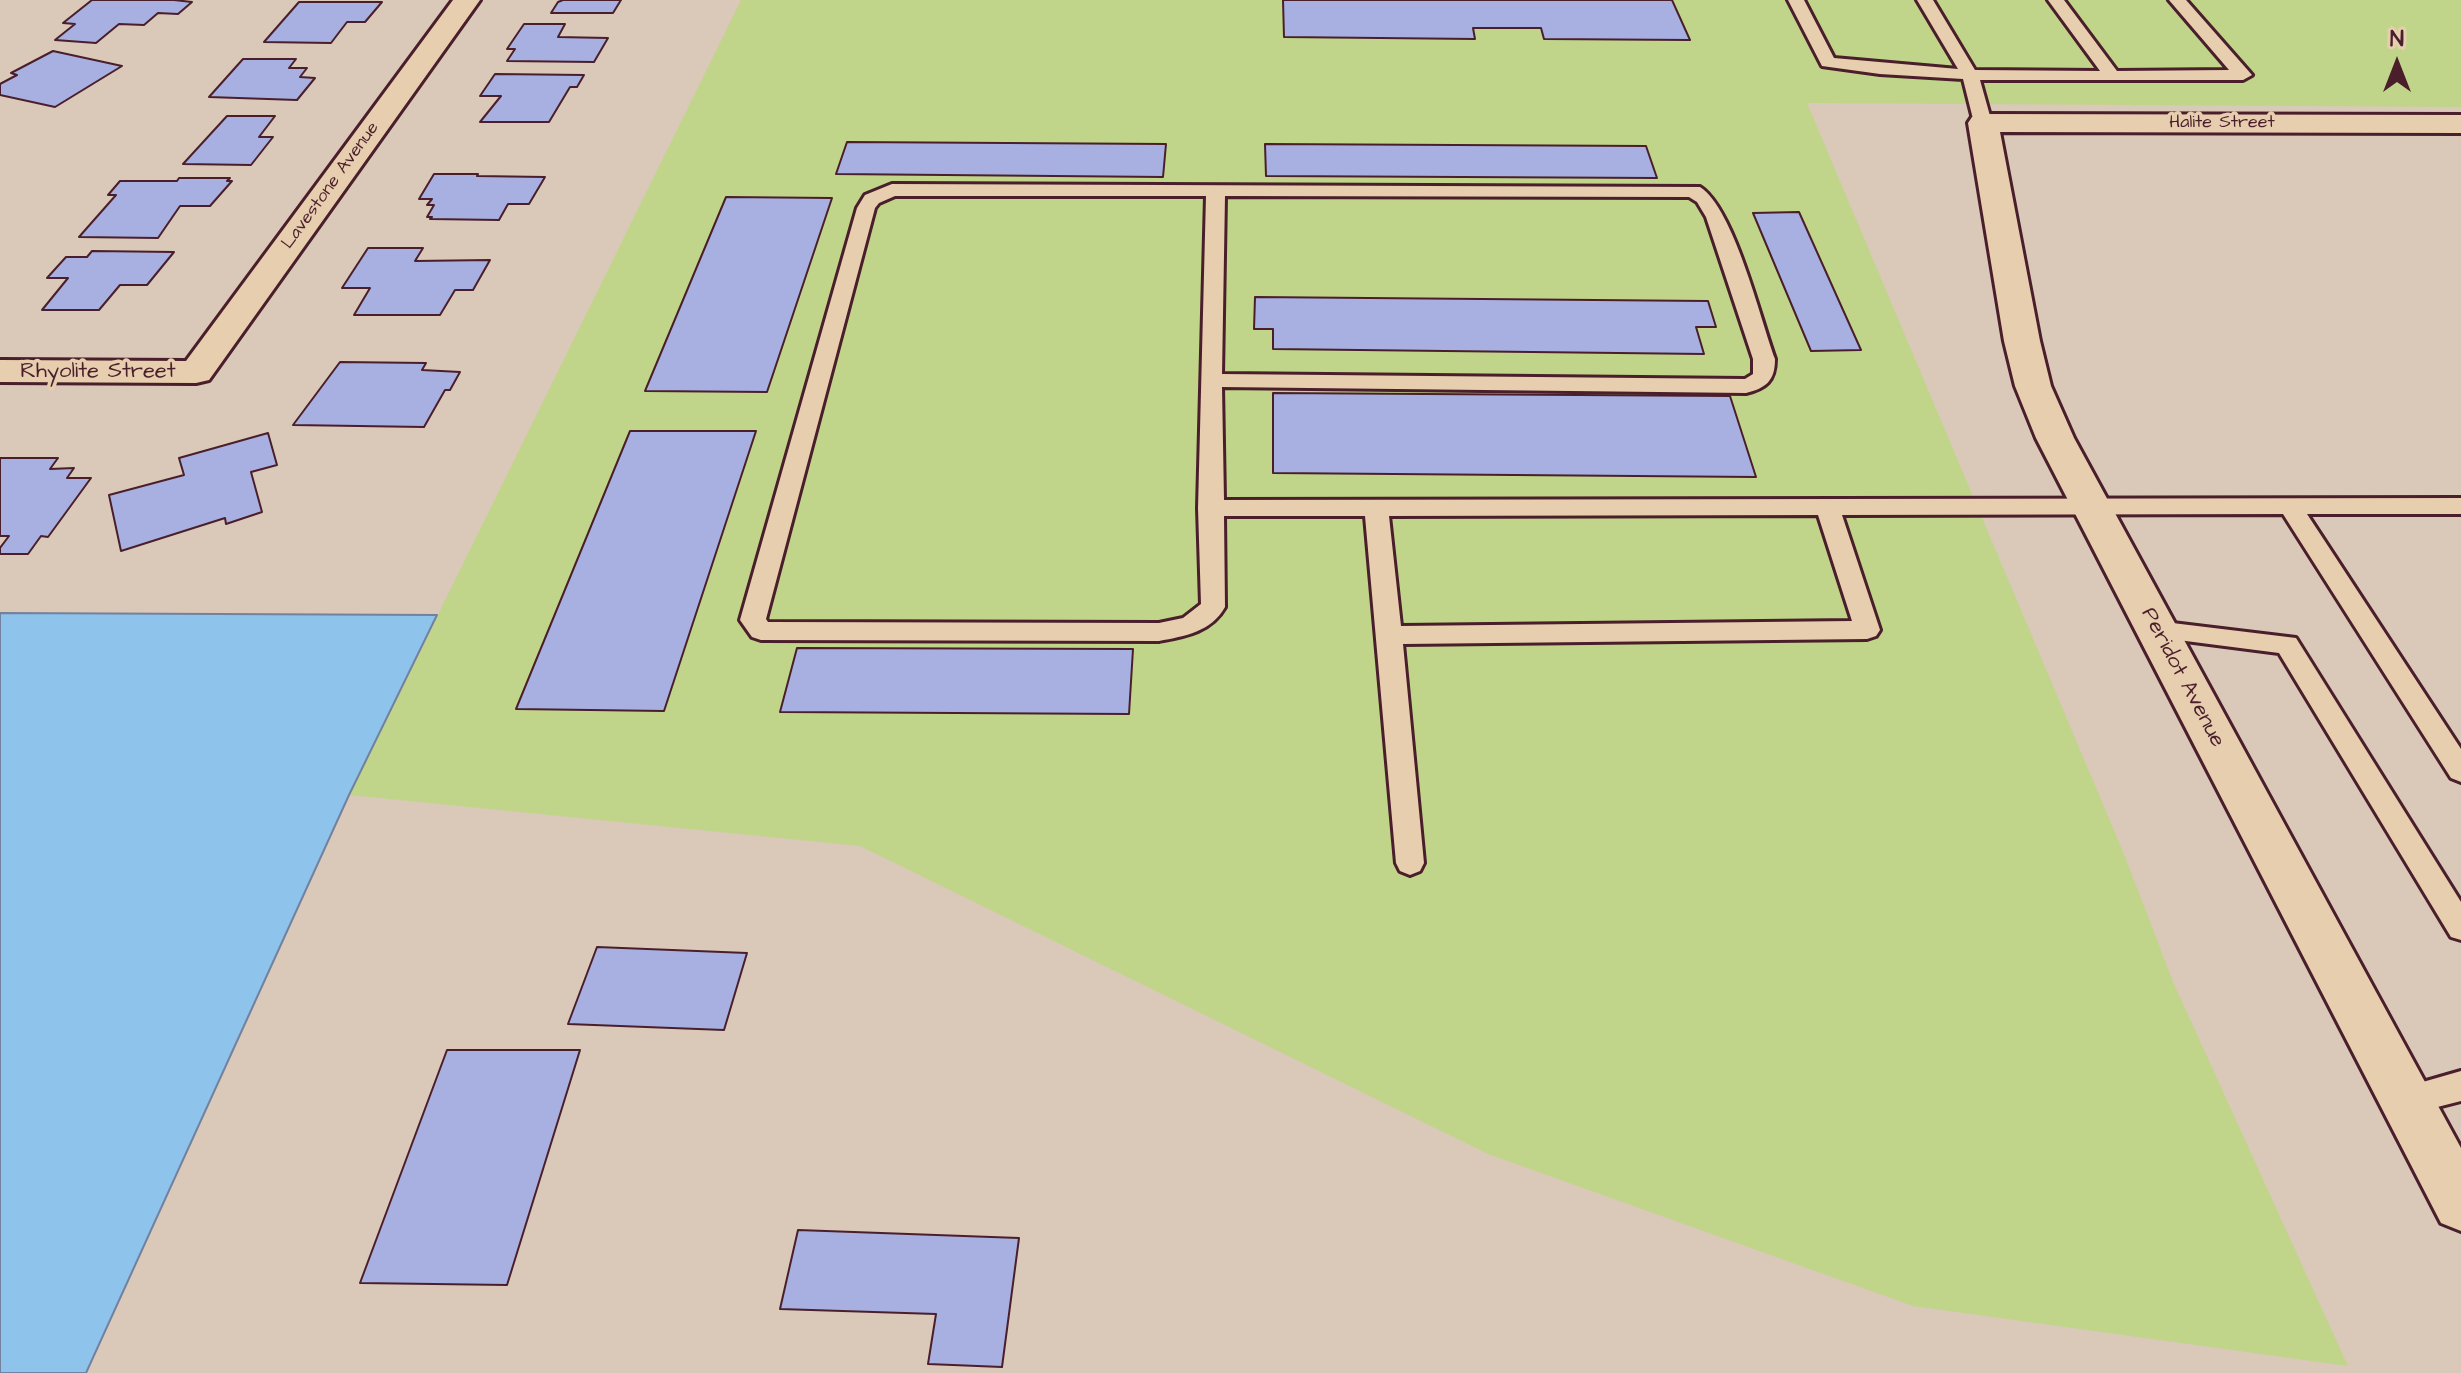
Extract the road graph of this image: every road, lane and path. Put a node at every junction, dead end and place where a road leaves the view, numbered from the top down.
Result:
1 (467, 0) edge
2 (1796, 0) edge
3 (1925, 0) edge
4 (2056, 0) edge
5 (2177, 0) edge
6 (1970, 75) junction
7 (2111, 75) junction
8 (1983, 123) junction
9 (2461, 124) edge
10 (1216, 190) junction
11 (0, 371) edge
12 (196, 372) joint
13 (1211, 380) junction
14 (2090, 505) junction
15 (1827, 506) junction
16 (2290, 506) junction
17 (2461, 506) edge
18 (1376, 507) junction
19 (1210, 508) junction
20 (2156, 630) junction
21 (1389, 635) junction
22 (2461, 771) edge
23 (1410, 863) dead end
24 (2461, 928) edge
25 (2461, 1086) edge
26 (2406, 1100) junction
27 (2461, 1204) edge

1 - 12 street, Lavestone Avenue
2 - 6 lane
3 - 6 lane
4 - 7 lane
5 - 7 lane
6 - 7 lane
6 - 8 lane
8 - 9 street, Halite Street
8 - 14 street, Peridot Avenue
10 - 13 lane
10 - 13 lane
10 - 19 lane
11 - 12 street, Rhyolite Street
13 - 19 lane
14 - 15 lane
14 - 16 lane
14 - 20 street, Peridot Avenue
15 - 18 lane
15 - 21 lane
16 - 17 lane
16 - 22 lane
18 - 19 lane
18 - 21 lane
20 - 24 lane
20 - 26 street, Peridot Avenue
21 - 23 lane
25 - 26 lane
26 - 27 street, Peridot Avenue

